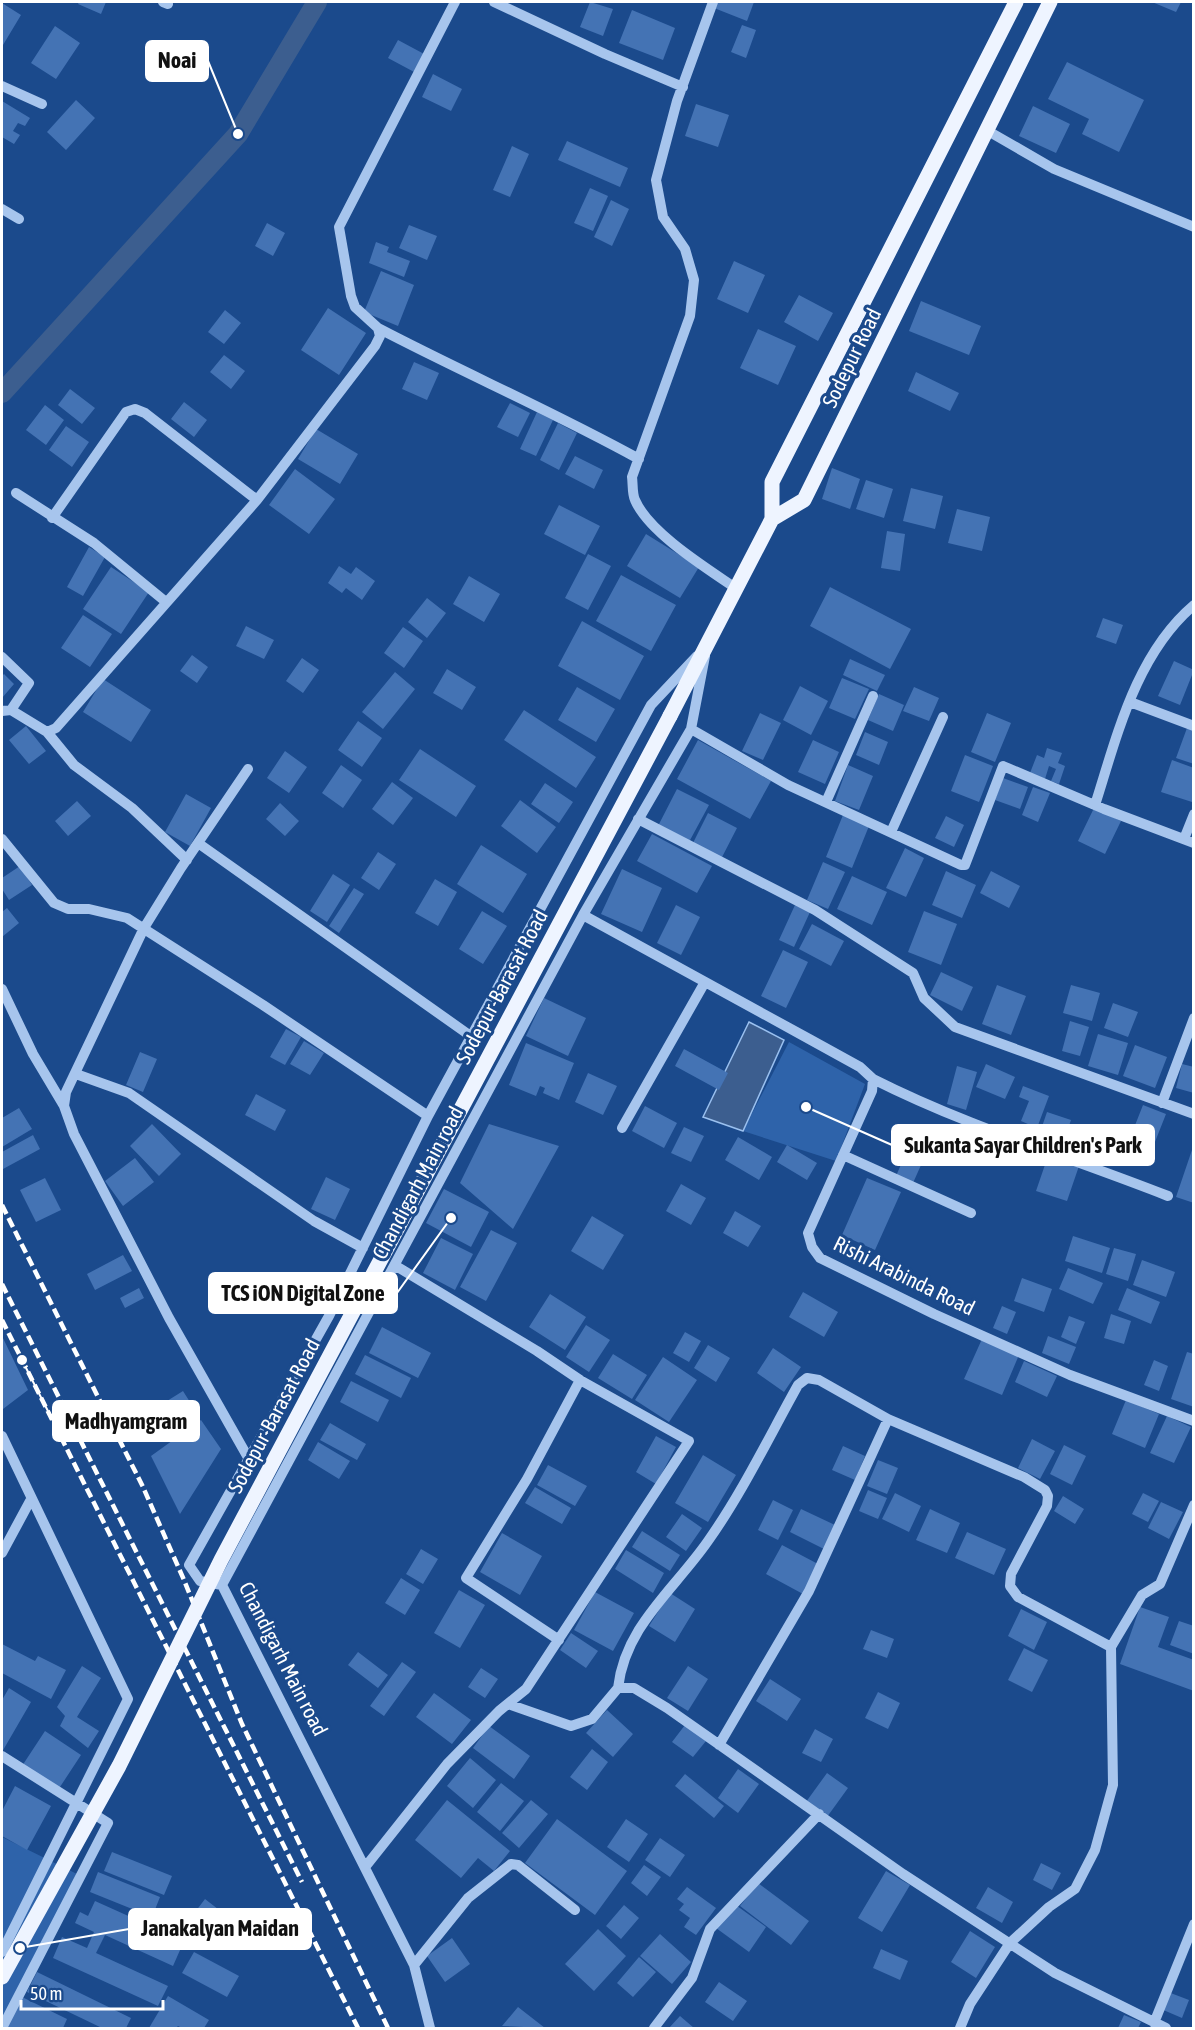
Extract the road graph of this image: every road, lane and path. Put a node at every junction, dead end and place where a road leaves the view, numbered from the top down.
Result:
1 (455, 2) edge
2 (494, 2) edge
3 (713, 2) edge
4 (1016, 2) edge
5 (1050, 2) edge
6 (2, 86) edge
7 (682, 87) junction
8 (42, 104) dead end
9 (987, 130) junction
10 (2, 209) edge
11 (19, 219) dead end
12 (1194, 227) edge
13 (378, 328) junction
14 (639, 459) junction
15 (16, 493) dead end
16 (257, 500) junction
17 (52, 518) junction
18 (772, 519) junction
19 (737, 589) junction
20 (165, 602) junction
21 (1194, 605) edge
22 (707, 646) junction
23 (2, 657) edge
24 (873, 696) dead end
25 (1130, 702) junction
26 (6, 711) edge
27 (943, 717) dead end
28 (1194, 726) edge
29 (691, 729) junction
30 (46, 732) junction
31 (249, 769) dead end
32 (826, 802) junction
33 (1095, 805) junction
34 (1194, 814) edge
35 (638, 819) junction
36 (891, 832) junction
37 (2, 839) edge
38 (1189, 841) edge
39 (198, 843) junction
40 (187, 860) junction
41 (583, 915) junction
42 (144, 928) junction
43 (705, 982) junction
44 (2, 989) edge
45 (1194, 1018) edge
46 (472, 1037) junction
47 (76, 1074) junction
48 (873, 1079) junction
49 (1162, 1103) junction
50 (64, 1106) junction
51 (1194, 1114) edge
52 (428, 1116) junction
53 (622, 1128) dead end
54 (843, 1155) junction
55 (1168, 1196) dead end
56 (971, 1213) dead end
57 (363, 1248) junction
58 (396, 1266) junction
59 (580, 1380) junction
60 (888, 1419) junction
61 (1194, 1421) edge
62 (2, 1436) edge
63 (250, 1461) junction
64 (30, 1501) junction
65 (1194, 1505) edge
66 (2, 1553) edge
67 (222, 1585) junction
68 (560, 1640) junction
69 (1111, 1647) junction
70 (618, 1688) junction
71 (508, 1704) junction
72 (719, 1745) junction
73 (2, 1756) edge
74 (74, 1803) junction
75 (819, 1814) junction
76 (366, 1866) junction
77 (575, 1910) dead end
78 (1194, 1924) edge
79 (1010, 1943) junction
80 (2, 1952) edge
81 (414, 1965) junction
82 (2, 1977) edge
83 (1154, 2024) junction
84 (2, 2028) edge
85 (430, 2028) edge
86 (654, 2028) edge
87 (960, 2028) edge
88 (1166, 2028) edge

1 - 13 street
2 - 7 street
3 - 7 street
4 - 18 main road
5 - 9 main road, Sodepur Road
6 - 8 street
7 - 14 street
9 - 12 street
9 - 18 main road, Sodepur Road
10 - 11 street
13 - 14 street
13 - 16 street
14 - 19 street
15 - 17 street
16 - 17 street
16 - 20 street
17 - 20 street
18 - 19 main road
19 - 22 main road
20 - 30 street
21 - 25 street
22 - 29 street, Chandigarh Main road
22 - 46 street
22 - 82 main road, Sodepur-Barasat Road, bridge
23 - 26 street
24 - 32 street
25 - 28 street
25 - 33 street
26 - 30 street
27 - 36 street
29 - 32 street
29 - 35 street, Chandigarh Main road
30 - 40 street
31 - 39 street
32 - 36 street
33 - 36 street
33 - 38 street
34 - 38 street
35 - 41 street, Chandigarh Main road
35 - 49 street
37 - 42 street
39 - 40 street
39 - 46 street
40 - 42 street
41 - 43 street
41 - 58 street, Chandigarh Main road
42 - 47 street
42 - 52 street
43 - 48 street
43 - 53 street
44 - 50 street
45 - 49 street
46 - 52 street
47 - 50 street
47 - 57 street
48 - 54 street, Rishi Arabinda Road
48 - 55 street
49 - 51 street
50 - 63 street
52 - 57 street
54 - 56 street
54 - 61 street, Rishi Arabinda Road
57 - 63 street
58 - 59 street
58 - 67 street, Chandigarh Main road
59 - 68 street
59 - 68 street
60 - 69 street
60 - 70 street
60 - 72 street
62 - 64 street
63 - 67 street
64 - 66 street
64 - 74 street
65 - 69 street
67 - 76 street, Chandigarh Main road
68 - 71 street
69 - 79 street
70 - 71 street
70 - 72 street
71 - 76 street
72 - 75 street
73 - 74 street
74 - 80 street
74 - 84 street
75 - 79 street
75 - 86 street
76 - 81 street, Chandigarh Main road
77 - 81 street
78 - 83 street
79 - 83 street
79 - 87 street
81 - 85 street, Chandigarh Main road
83 - 88 street

